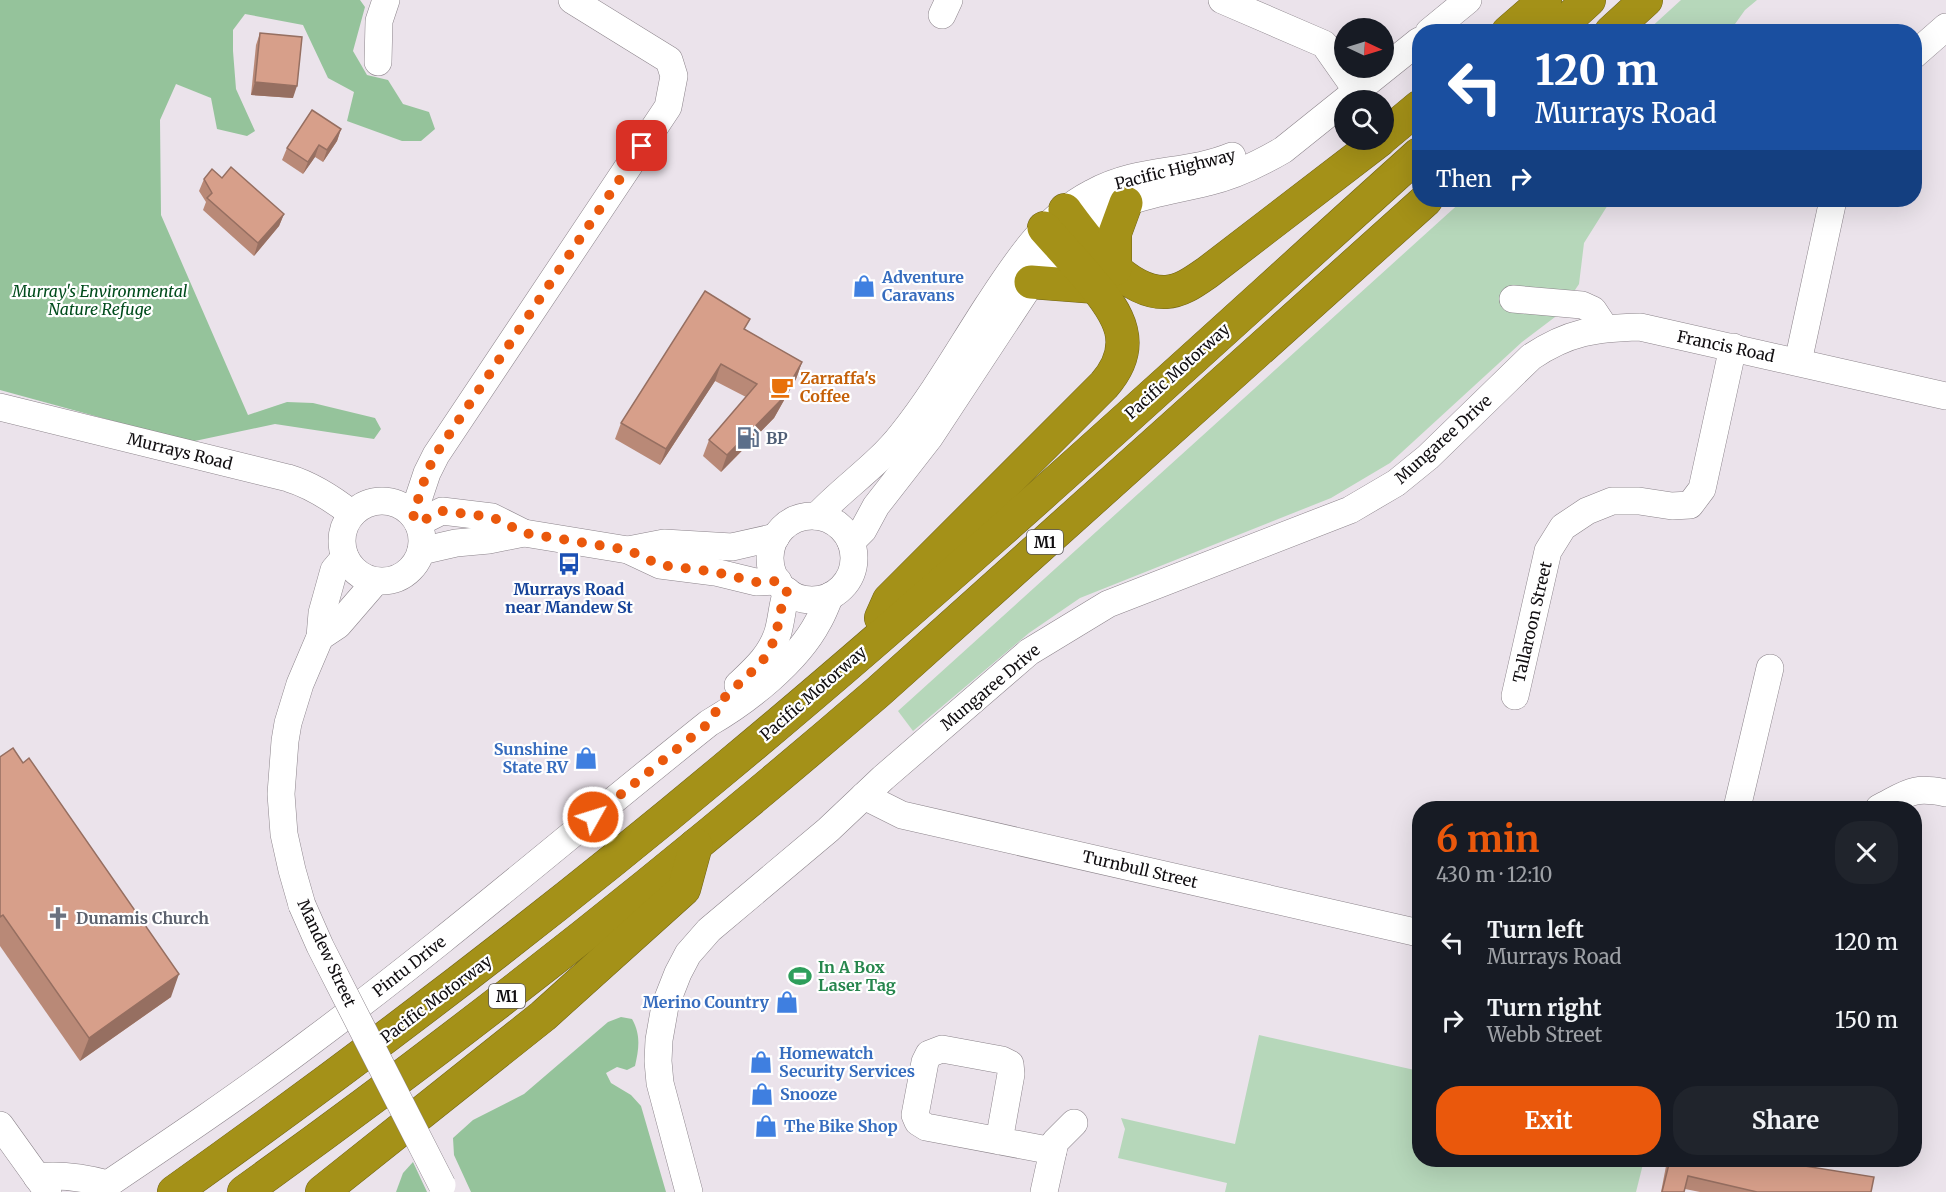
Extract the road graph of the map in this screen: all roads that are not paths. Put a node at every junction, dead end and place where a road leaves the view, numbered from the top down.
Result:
1 (386, 0) edge
2 (572, 0) edge
3 (1222, 0) edge
4 (1468, 0) edge
5 (1545, 0) edge
6 (1589, 0) edge
7 (1646, 0) edge
8 (1439, 24) edge
9 (1517, 24) edge
10 (1563, 24) edge
11 (1620, 24) edge
12 (1946, 27) edge
13 (1412, 47) edge
14 (1922, 49) edge
15 (378, 62) dead end
16 (1356, 90) edge
17 (1358, 90) edge
18 (1334, 108) edge
19 (1412, 113) edge
20 (1317, 121) junction
21 (1394, 127) edge
22 (1366, 150) edge
23 (1412, 160) edge
24 (1126, 203) junction
25 (1418, 207) edge
26 (1831, 207) edge
27 (1062, 229) junction
28 (1106, 278) junction
29 (1031, 282) junction
30 (1513, 299) dead end
31 (1605, 327) junction
32 (1733, 347) junction
33 (1798, 362) junction
34 (1946, 396) edge
35 (0, 407) edge
36 (352, 514) junction
37 (817, 516) junction
38 (415, 519) junction
39 (524, 533) junction
40 (776, 537) junction
41 (851, 542) junction
42 (628, 550) junction
43 (421, 551) junction
44 (345, 557) junction
45 (376, 581) junction
46 (782, 586) junction
47 (830, 596) junction
48 (320, 638) junction
49 (870, 645) junction
50 (1770, 668) dead end
51 (1515, 696) dead end
52 (709, 723) junction
53 (1946, 793) edge
54 (864, 796) junction
55 (1742, 801) edge
56 (1892, 801) edge
57 (696, 845) junction
58 (1412, 931) edge
59 (1074, 1123) dead end
60 (0, 1125) edge
61 (999, 1141) dead end
62 (1053, 1151) junction
63 (43, 1184) edge
64 (102, 1188) edge
65 (445, 1190) edge
66 (174, 1192) edge
67 (244, 1192) edge
68 (322, 1192) edge
69 (689, 1192) edge
70 (1044, 1192) edge

1 - 15 street
2 - 38 street
3 - 16 street
4 - 8 street
5 - 9 highway
6 - 10 highway
7 - 11 highway
12 - 14 street
13 - 17 street
18 - 20 street
19 - 21 highway
20 - 24 street, Pacific Highway
20 - 27 street, Pacific Highway
22 - 28 highway
23 - 49 highway, Pacific Motorway / M1
24 - 27 street, Pacific Highway
24 - 28 highway
25 - 57 highway, M1
26 - 33 street
27 - 28 highway
27 - 29 street, Pacific Highway
27 - 37 street, Pacific Highway
28 - 29 highway
28 - 49 highway
29 - 41 street, Pacific Highway
30 - 31 street
31 - 32 street, Francis Road
31 - 54 street, Mungaree Drive
32 - 33 street, Francis Road
32 - 51 street, Tallaroon Street
33 - 34 street, Francis Road
35 - 36 street, Murrays Road
36 - 38 street
36 - 44 street
37 - 40 street
37 - 41 street
38 - 39 street
38 - 43 street
39 - 42 street
39 - 43 street
40 - 42 street
40 - 46 street
41 - 47 street
42 - 46 street
43 - 45 street
44 - 45 street
44 - 48 street, Mandew Street
45 - 48 street, Mandew Street
46 - 47 street
46 - 52 street, Pintu Drive
47 - 52 street, Pintu Drive
48 - 65 street, Mandew Street, bridge
49 - 66 highway, Pacific Motorway / M1
50 - 55 street
52 - 64 street, Pintu Drive
53 - 56 street
54 - 58 street, Turnbull Street
54 - 69 street, Mungaree Drive
57 - 67 highway, M1
57 - 68 highway
59 - 62 street
60 - 63 street
61 - 62 street
62 - 70 street
63 - 64 street

